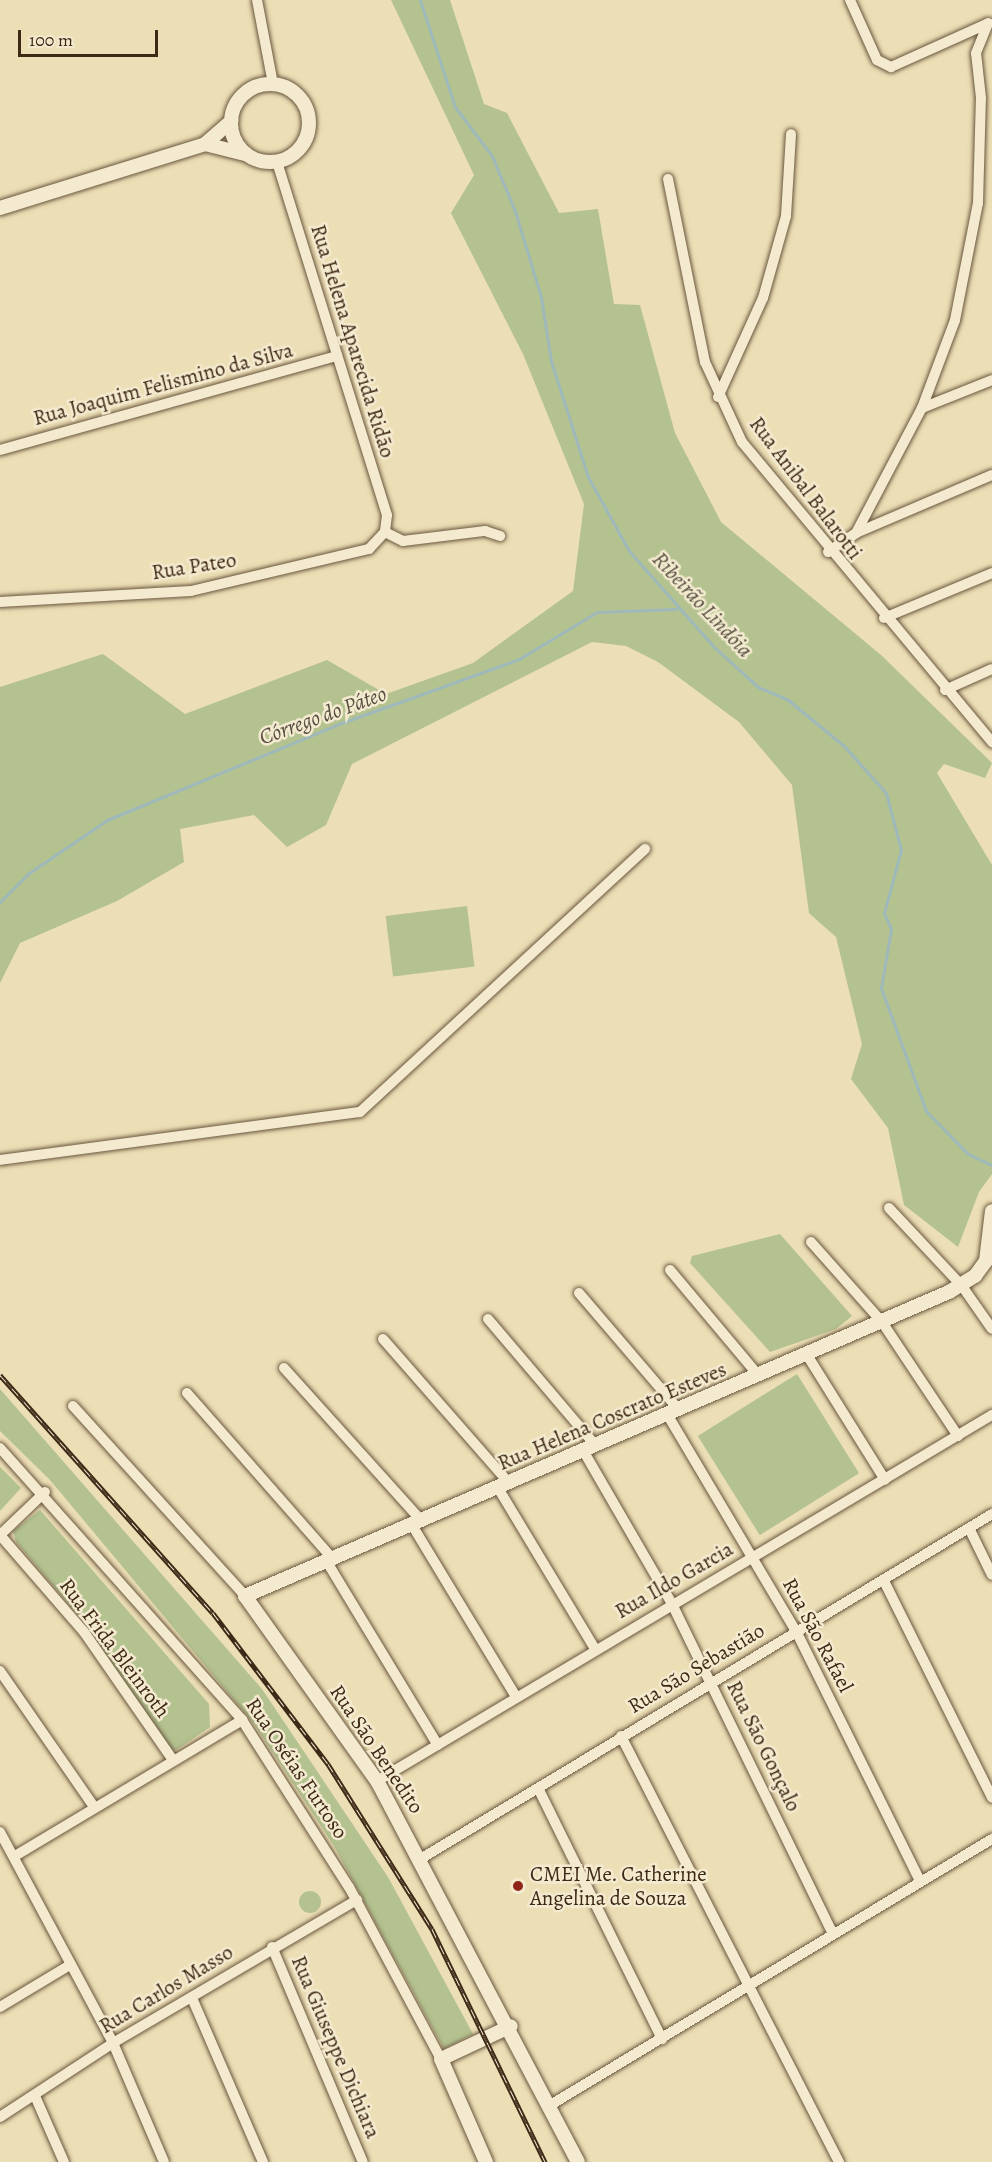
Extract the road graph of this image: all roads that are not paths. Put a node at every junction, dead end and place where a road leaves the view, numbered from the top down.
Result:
1 (257, 0) edge
2 (850, 0) edge
3 (990, 22) edge
4 (273, 84) junction
5 (231, 121) junction
6 (791, 134) dead end
7 (205, 144) junction
8 (245, 153) junction
9 (277, 162) junction
10 (668, 179) dead end
11 (0, 208) edge
12 (337, 356) junction
13 (992, 380) edge
14 (718, 397) junction
15 (922, 408) junction
16 (0, 450) edge
17 (992, 475) edge
18 (385, 532) junction
19 (856, 533) junction
20 (500, 536) dead end
21 (828, 552) junction
22 (992, 573) edge
23 (0, 602) edge
24 (884, 618) junction
25 (992, 669) edge
26 (945, 690) junction
27 (992, 742) edge
28 (645, 849) dead end
29 (0, 1160) edge
30 (889, 1208) dead end
31 (992, 1211) edge
32 (811, 1242) dead end
33 (989, 1263) edge
34 (670, 1270) dead end
35 (962, 1286) junction
36 (579, 1293) dead end
37 (488, 1319) dead end
38 (882, 1322) junction
39 (992, 1329) edge
40 (383, 1339) dead end
41 (807, 1355) junction
42 (284, 1368) dead end
43 (759, 1376) junction
44 (187, 1393) dead end
45 (73, 1406) dead end
46 (673, 1412) junction
47 (992, 1415) edge
48 (958, 1436) junction
49 (0, 1448) edge
50 (590, 1449) junction
51 (885, 1480) junction
52 (504, 1485) junction
53 (45, 1492) junction
54 (992, 1514) edge
55 (417, 1523) junction
56 (969, 1528) junction
57 (0, 1535) edge
58 (754, 1556) junction
59 (330, 1560) junction
60 (992, 1575) edge
61 (884, 1581) junction
62 (245, 1596) junction
63 (672, 1604) junction
64 (796, 1631) junction
65 (595, 1649) junction
66 (0, 1671) edge
67 (711, 1682) junction
68 (516, 1697) junction
69 (242, 1719) junction
70 (621, 1736) junction
71 (438, 1745) junction
72 (173, 1760) junction
73 (377, 1780) junction
74 (539, 1790) junction
75 (992, 1798) edge
76 (94, 1807) junction
77 (0, 1832) edge
78 (992, 1839) edge
79 (15, 1856) junction
80 (422, 1858) junction
81 (920, 1881) junction
82 (357, 1900) junction
83 (833, 1934) junction
84 (272, 1947) junction
85 (70, 1965) junction
86 (747, 1986) junction
87 (192, 1998) junction
88 (0, 2007) edge
89 (511, 2026) junction
90 (662, 2039) junction
91 (113, 2043) junction
92 (441, 2059) junction
93 (35, 2096) junction
94 (552, 2104) junction
95 (0, 2117) edge
96 (64, 2162) edge
97 (164, 2162) edge
98 (263, 2162) edge
99 (363, 2162) edge
100 (486, 2162) edge
101 (578, 2162) edge
102 (839, 2162) edge

1 - 4 street
2 - 3 street
3 - 15 street
4 - 5 street
4 - 9 street
5 - 7 street
5 - 8 street
6 - 14 street
7 - 8 street
7 - 11 street
8 - 9 street
9 - 12 street, Rua Helena Aparecida Ridão
10 - 14 street, Rua Anibal Balarotti
12 - 16 street, Rua Joaquim Felismino da Silva
12 - 18 street, Rua Helena Aparecida Ridão
13 - 15 street
14 - 21 street, Rua Anibal Balarotti
15 - 19 street
17 - 19 street
18 - 20 street
18 - 23 street, Rua Pateo
19 - 21 street
21 - 24 street, Rua Anibal Balarotti
22 - 24 street
24 - 26 street, Rua Anibal Balarotti
25 - 26 street
26 - 27 street, Rua Anibal Balarotti
28 - 29 street
30 - 35 street
31 - 33 street
32 - 38 street
33 - 35 street, Rua Helena Coscrato Esteves
34 - 43 street
35 - 38 street, Rua Helena Coscrato Esteves
35 - 39 street
36 - 46 street, Rua São Rafael
37 - 50 street, Rua São Gonçalo
38 - 41 street, Rua Helena Coscrato Esteves
38 - 48 street
40 - 52 street
41 - 43 street, Rua Helena Coscrato Esteves
41 - 51 street
42 - 55 street
43 - 46 street, Rua Helena Coscrato Esteves
44 - 59 street
45 - 62 street, Rua São Benedito
46 - 50 street, Rua Helena Coscrato Esteves
46 - 58 street, Rua São Rafael
47 - 48 street, Rua Ildo Garcia
48 - 51 street, Rua Ildo Garcia
49 - 53 street, Rua Oséias Furtoso
50 - 52 street, Rua Helena Coscrato Esteves
50 - 63 street, Rua São Gonçalo
51 - 58 street, Rua Ildo Garcia
52 - 55 street, Rua Helena Coscrato Esteves
52 - 65 street
53 - 57 street
53 - 69 street, Rua Oséias Furtoso
54 - 56 street, Rua São Sebastião
55 - 59 street, Rua Helena Coscrato Esteves
55 - 68 street
56 - 60 street
56 - 61 street, Rua São Sebastião
57 - 72 street, Rua Frida Bleinroth
58 - 63 street, Rua Ildo Garcia
58 - 64 street, Rua São Rafael
59 - 62 street, Rua Helena Coscrato Esteves
59 - 71 street
61 - 64 street, Rua São Sebastião
61 - 75 street
62 - 73 street, Rua São Benedito
63 - 65 street, Rua Ildo Garcia
63 - 67 street, Rua São Gonçalo
64 - 67 street, Rua São Sebastião
64 - 81 street, Rua São Rafael
65 - 68 street, Rua Ildo Garcia
66 - 76 street
67 - 70 street, Rua São Sebastião
67 - 83 street, Rua São Gonçalo
68 - 71 street, Rua Ildo Garcia
69 - 72 street
69 - 82 street, Rua Oséias Furtoso
70 - 74 street, Rua São Sebastião
70 - 86 street
71 - 73 street, Rua Ildo Garcia
72 - 76 street
73 - 80 street, Rua São Benedito
74 - 80 street, Rua São Sebastião
74 - 90 street
76 - 79 street
77 - 79 street
78 - 81 street
79 - 85 street
80 - 89 street, Rua São Benedito
81 - 83 street
82 - 84 street, Rua Carlos Masso
82 - 92 street, Rua Oséias Furtoso
83 - 86 street
84 - 87 street, Rua Carlos Masso
84 - 99 street, Rua Giuseppe Dichiara
85 - 88 street
85 - 91 street
86 - 90 street
86 - 102 street
87 - 91 street, Rua Carlos Masso
87 - 98 street
89 - 92 street
89 - 94 street, Rua São Benedito
90 - 94 street
91 - 93 street, Rua Carlos Masso
91 - 97 street
92 - 100 street, Rua Oséias Furtoso
93 - 95 street, Rua Carlos Masso
93 - 96 street
94 - 101 street, Rua São Benedito

